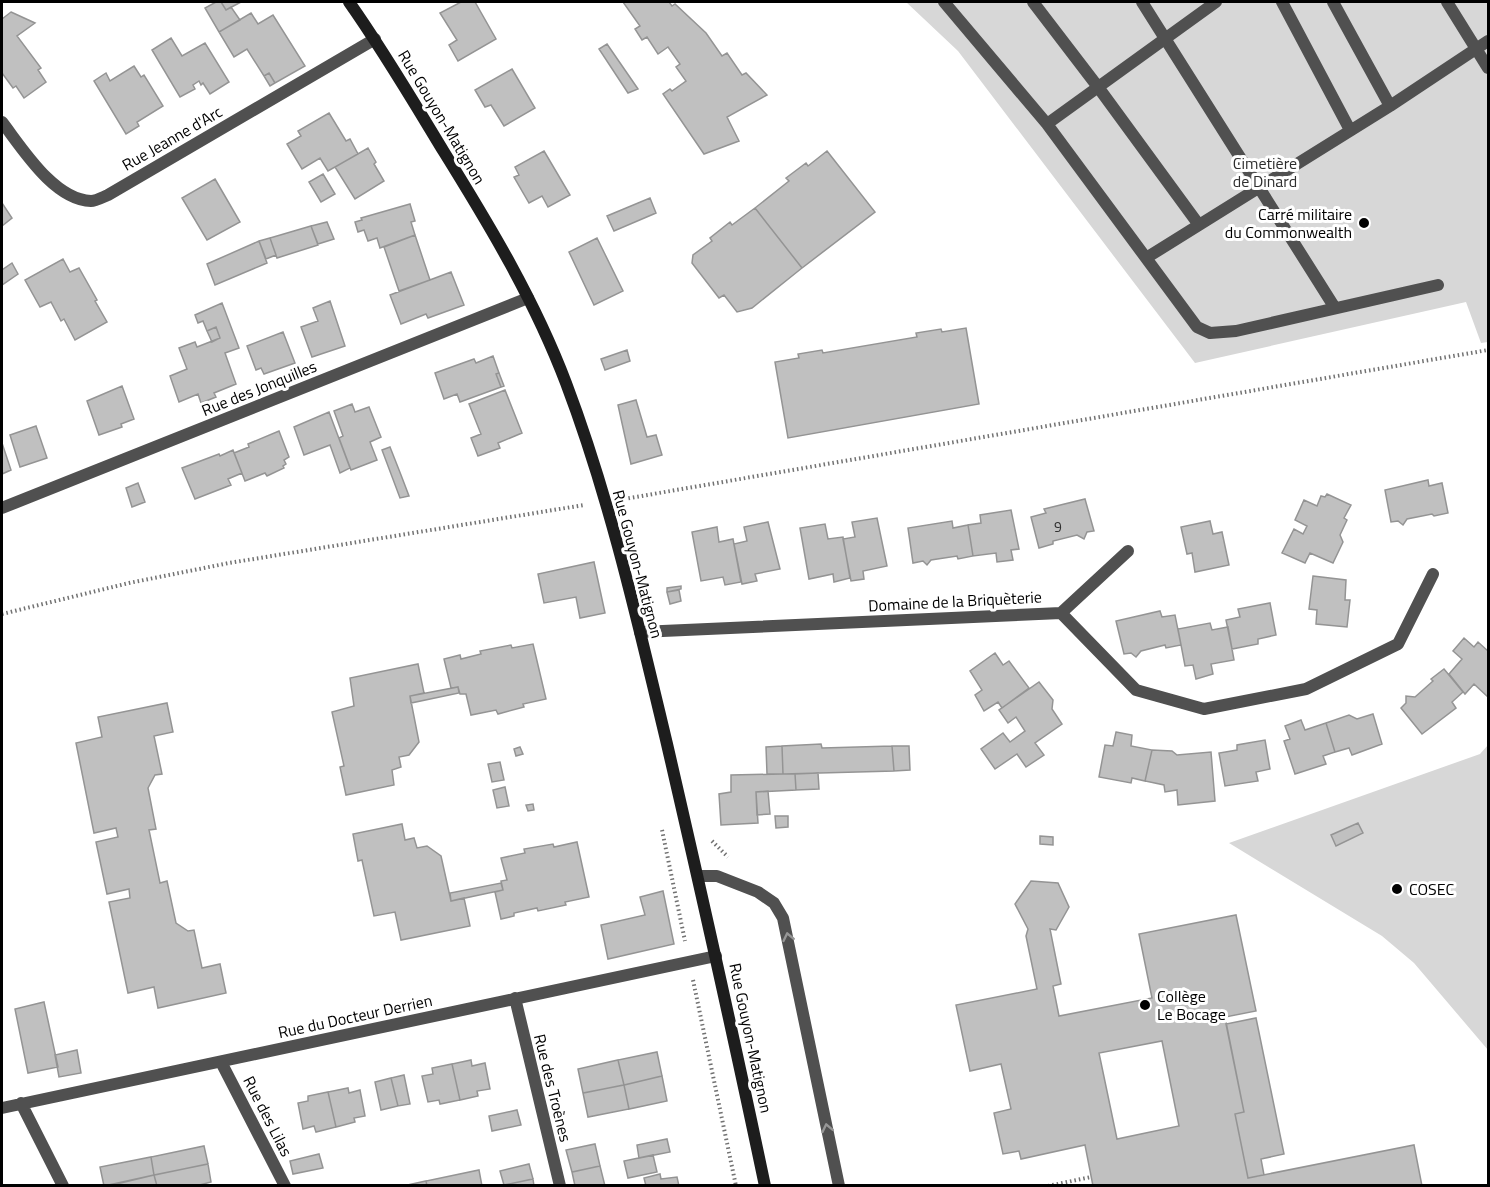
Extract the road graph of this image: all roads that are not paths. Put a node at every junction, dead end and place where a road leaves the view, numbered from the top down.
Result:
1 (349, 2) edge
2 (944, 2) edge
3 (1033, 2) edge
4 (1142, 2) edge
5 (1216, 2) edge
6 (1282, 2) edge
7 (1333, 2) edge
8 (1447, 2) edge
9 (1165, 37) junction
10 (375, 39) junction
11 (1488, 41) edge
12 (1476, 48) junction
13 (1488, 69) edge
14 (1098, 87) junction
15 (1390, 106) junction
16 (2, 122) edge
17 (1047, 124) junction
18 (1350, 130) junction
19 (1259, 187) junction
20 (1199, 225) junction
21 (1146, 258) junction
22 (1438, 285) dead end
23 (528, 298) junction
24 (1335, 308) junction
25 (2, 508) edge
26 (1128, 551) dead end
27 (1433, 574) dead end
28 (1061, 613) junction
29 (640, 632) junction
30 (698, 876) junction
31 (716, 956) junction
32 (515, 998) junction
33 (221, 1062) junction
34 (21, 1103) junction
35 (2, 1108) edge
36 (63, 1185) edge
37 (285, 1185) edge
38 (560, 1185) edge
39 (765, 1185) edge
40 (839, 1185) edge

1 - 10 main road, Rue Gouyon-Matignon
2 - 17 street
3 - 14 street
4 - 9 street
5 - 9 street
6 - 18 street
7 - 15 street
8 - 12 street
9 - 14 street
9 - 19 street
10 - 16 street, Rue Jeanne d'Arc
10 - 23 main road, Rue Gouyon-Matignon
11 - 12 street
12 - 13 street
12 - 15 street
14 - 17 street
14 - 20 street
15 - 18 street
17 - 21 street
18 - 19 street
19 - 20 street
19 - 24 street
20 - 21 street
21 - 24 street
22 - 24 street
23 - 25 street, Rue des Jonquilles
23 - 29 main road, Rue Gouyon-Matignon
26 - 28 street
27 - 28 street, Domaine de la Briquèterie
28 - 29 street, Domaine de la Briquèterie
29 - 30 main road, Rue Gouyon-Matignon
30 - 31 main road, Rue Gouyon-Matignon
40 -> 30 street
31 - 32 street, Rue du Docteur Derrien
31 - 39 main road, Rue Gouyon-Matignon
32 - 33 street, Rue du Docteur Derrien
32 - 38 street, Rue des Troènes
33 - 34 street, Rue du Docteur Derrien
33 - 37 street, Rue des Lilas
34 - 35 street, Rue du Docteur Derrien
34 - 36 street

